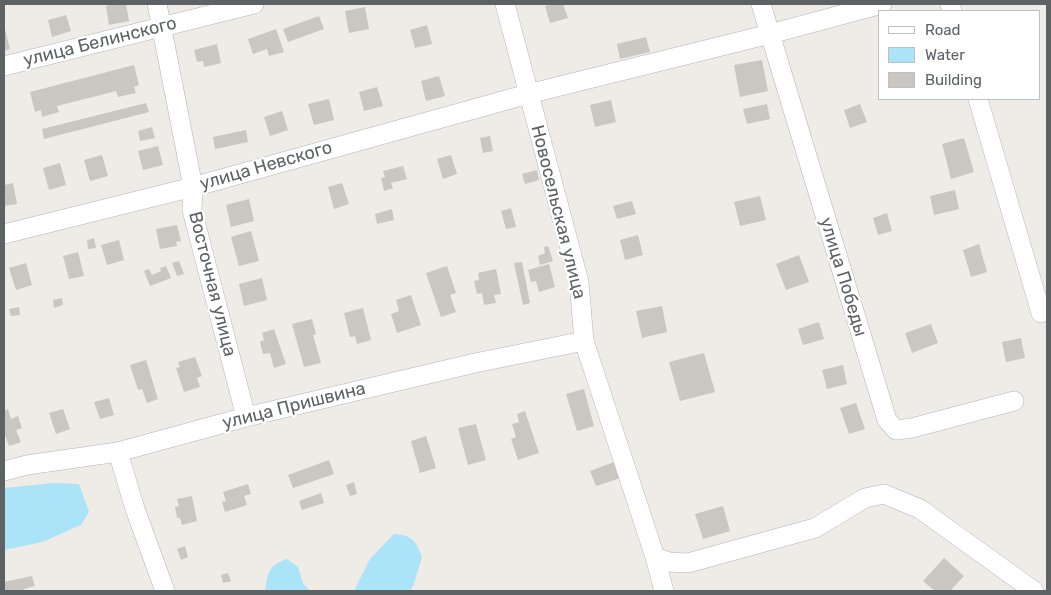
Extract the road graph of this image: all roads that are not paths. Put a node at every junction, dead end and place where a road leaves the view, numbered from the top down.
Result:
1 (158, 4) edge
2 (254, 4) edge
3 (505, 4) edge
4 (761, 4) edge
5 (882, 4) edge
6 (162, 26) junction
7 (770, 34) junction
8 (4, 66) edge
9 (528, 94) junction
10 (978, 100) edge
11 (193, 187) junction
12 (4, 234) edge
13 (1041, 313) dead end
14 (584, 341) junction
15 (1014, 401) dead end
16 (246, 417) junction
17 (118, 452) junction
18 (4, 471) edge
19 (654, 557) junction
20 (165, 591) edge
21 (664, 591) edge
22 (1034, 591) edge

1 - 6 street, Восточная улица
2 - 6 street, улица Белинского
3 - 9 street, Новосельская улица
4 - 7 street, улица Победы
5 - 7 street, улица Невского
6 - 8 street, улица Белинского
6 - 11 street, Восточная улица
7 - 9 street, улица Невского
7 - 15 street, улица Победы
9 - 11 street, улица Невского
9 - 14 street, Новосельская улица
10 - 13 street
11 - 12 street, улица Невского
11 - 16 street, Восточная улица
14 - 16 street, улица Пришвина
14 - 19 street, Новосельская улица
16 - 17 street, улица Пришвина
17 - 18 street, улица Пришвина
17 - 20 street
19 - 21 street, Новосельская улица
19 - 22 street

